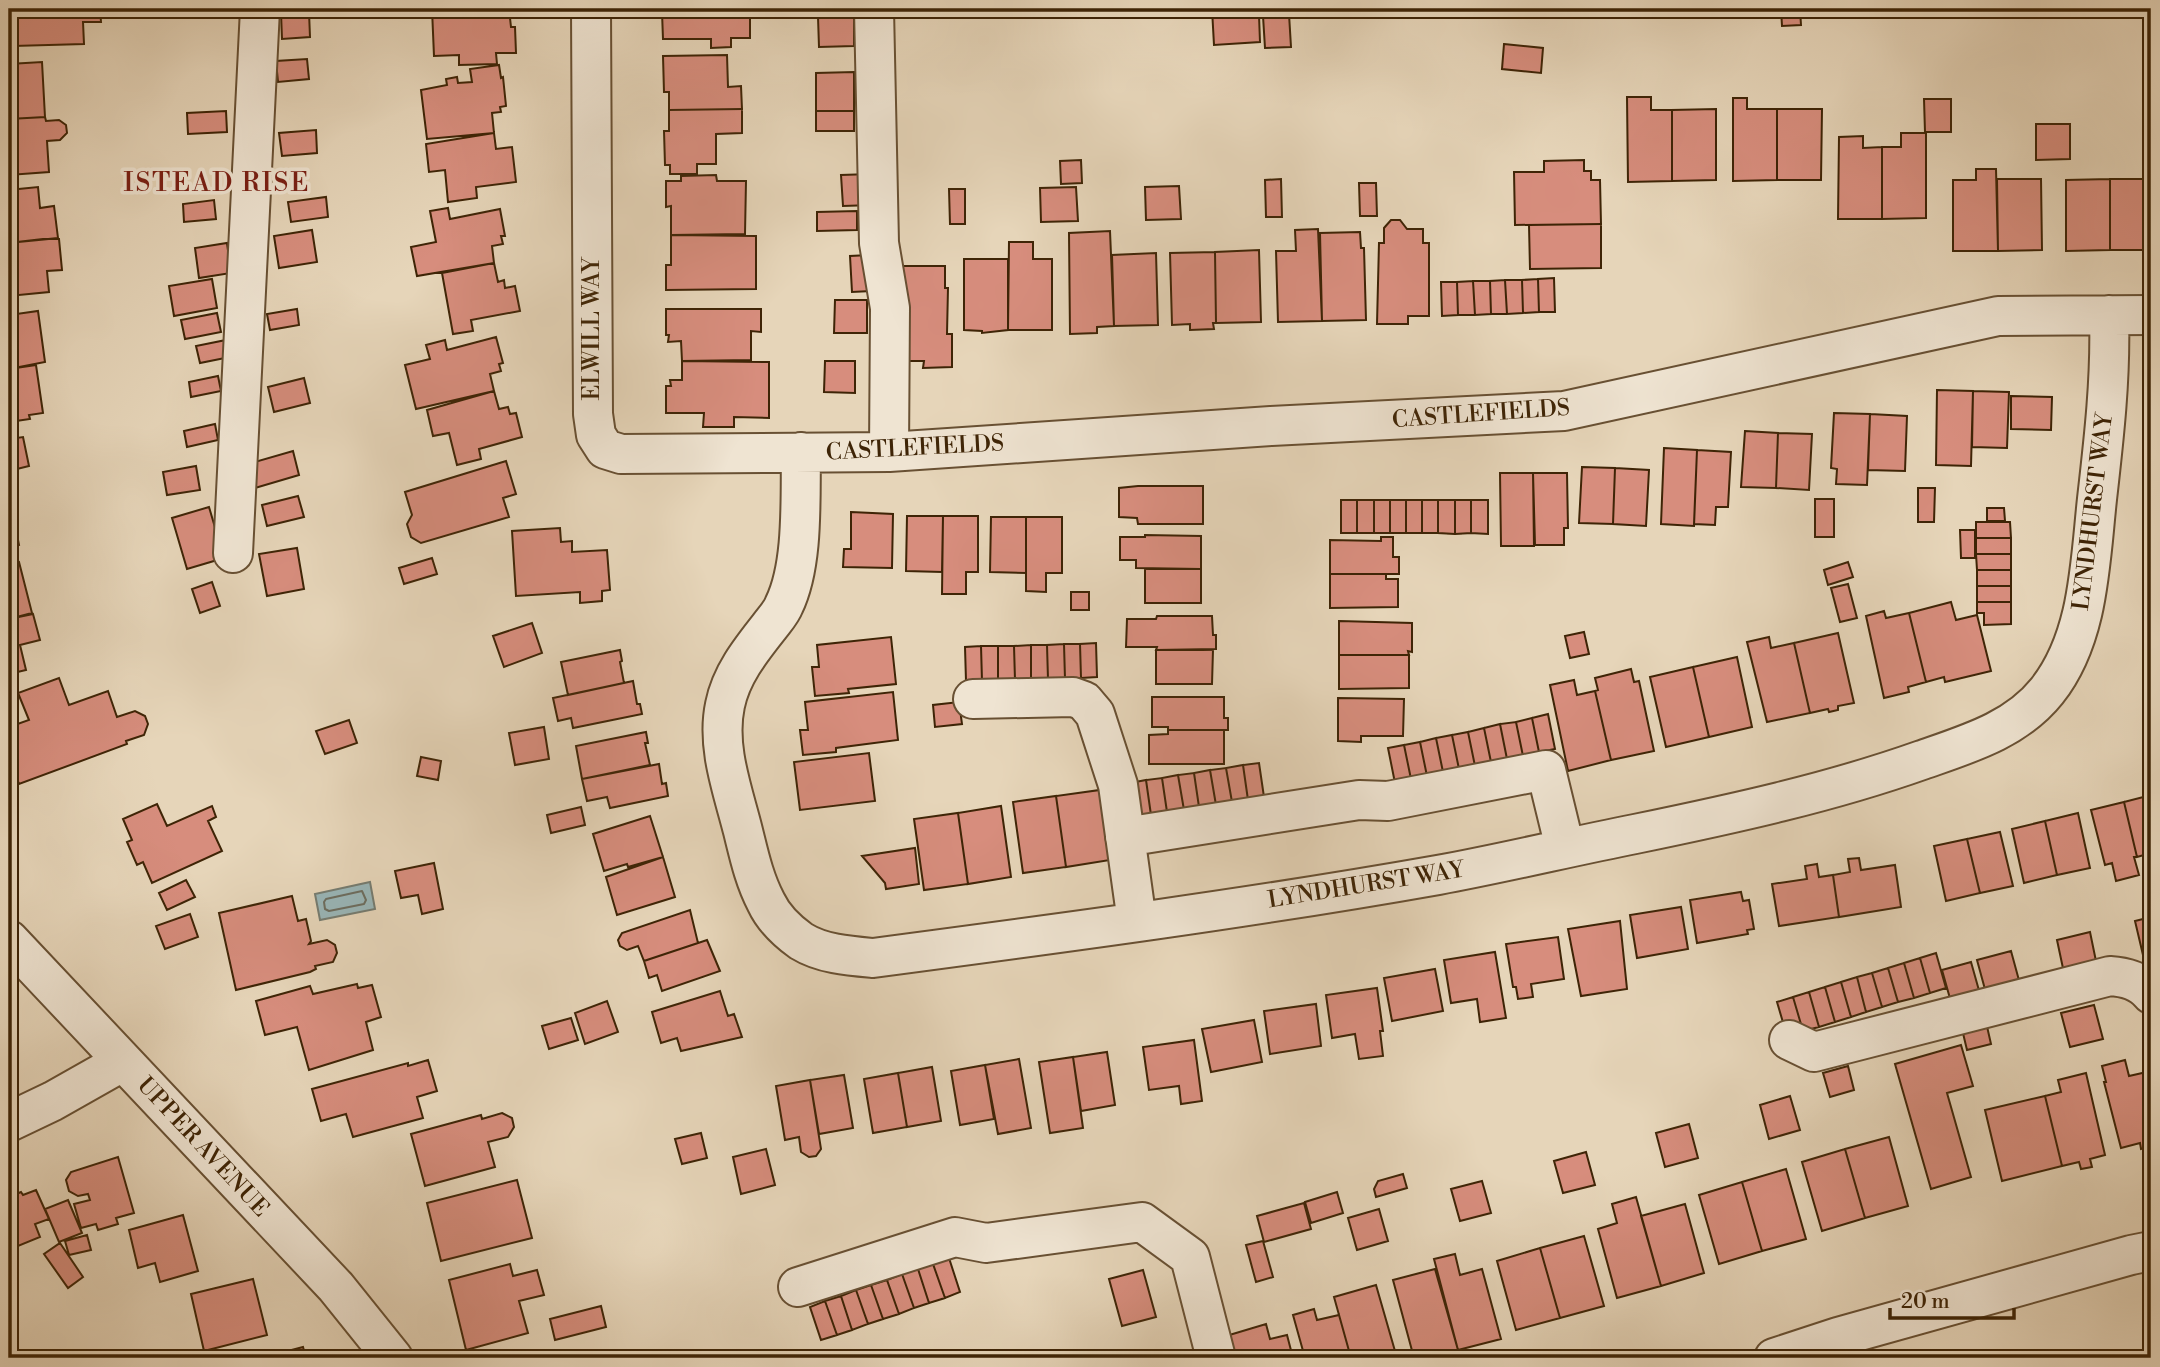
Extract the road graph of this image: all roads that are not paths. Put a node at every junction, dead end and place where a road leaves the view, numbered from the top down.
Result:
1 (260, 9) edge
2 (591, 9) edge
3 (874, 9) edge
4 (2109, 315) junction
5 (2151, 315) edge
6 (801, 452) junction
7 (889, 452) junction
8 (233, 552) dead end
9 (973, 699) dead end
10 (1125, 837) junction
11 (1565, 848) junction
12 (1136, 922) junction
13 (9, 940) edge
14 (2151, 994) edge
15 (1789, 1040) dead end
16 (122, 1062) junction
17 (9, 1122) edge
18 (2151, 1251) edge
19 (798, 1287) dead end
20 (1840, 1348) edge
21 (393, 1358) edge
22 (1216, 1358) edge
23 (1774, 1358) edge

1 - 8 street
2 - 6 street, ELWILL WAY
3 - 7 street
4 - 5 street, CASTLEFIELDS
4 - 7 street, CASTLEFIELDS
4 - 11 street, LYNDHURST WAY
6 - 7 street, CASTLEFIELDS
6 - 12 street, LYNDHURST WAY
9 - 10 street
10 - 11 street
10 - 12 street
11 - 12 street, LYNDHURST WAY
13 - 16 street, UPPER AVENUE
14 - 15 street
16 - 17 street
16 - 21 street, UPPER AVENUE
18 - 20 street
19 - 22 street
20 - 23 street

